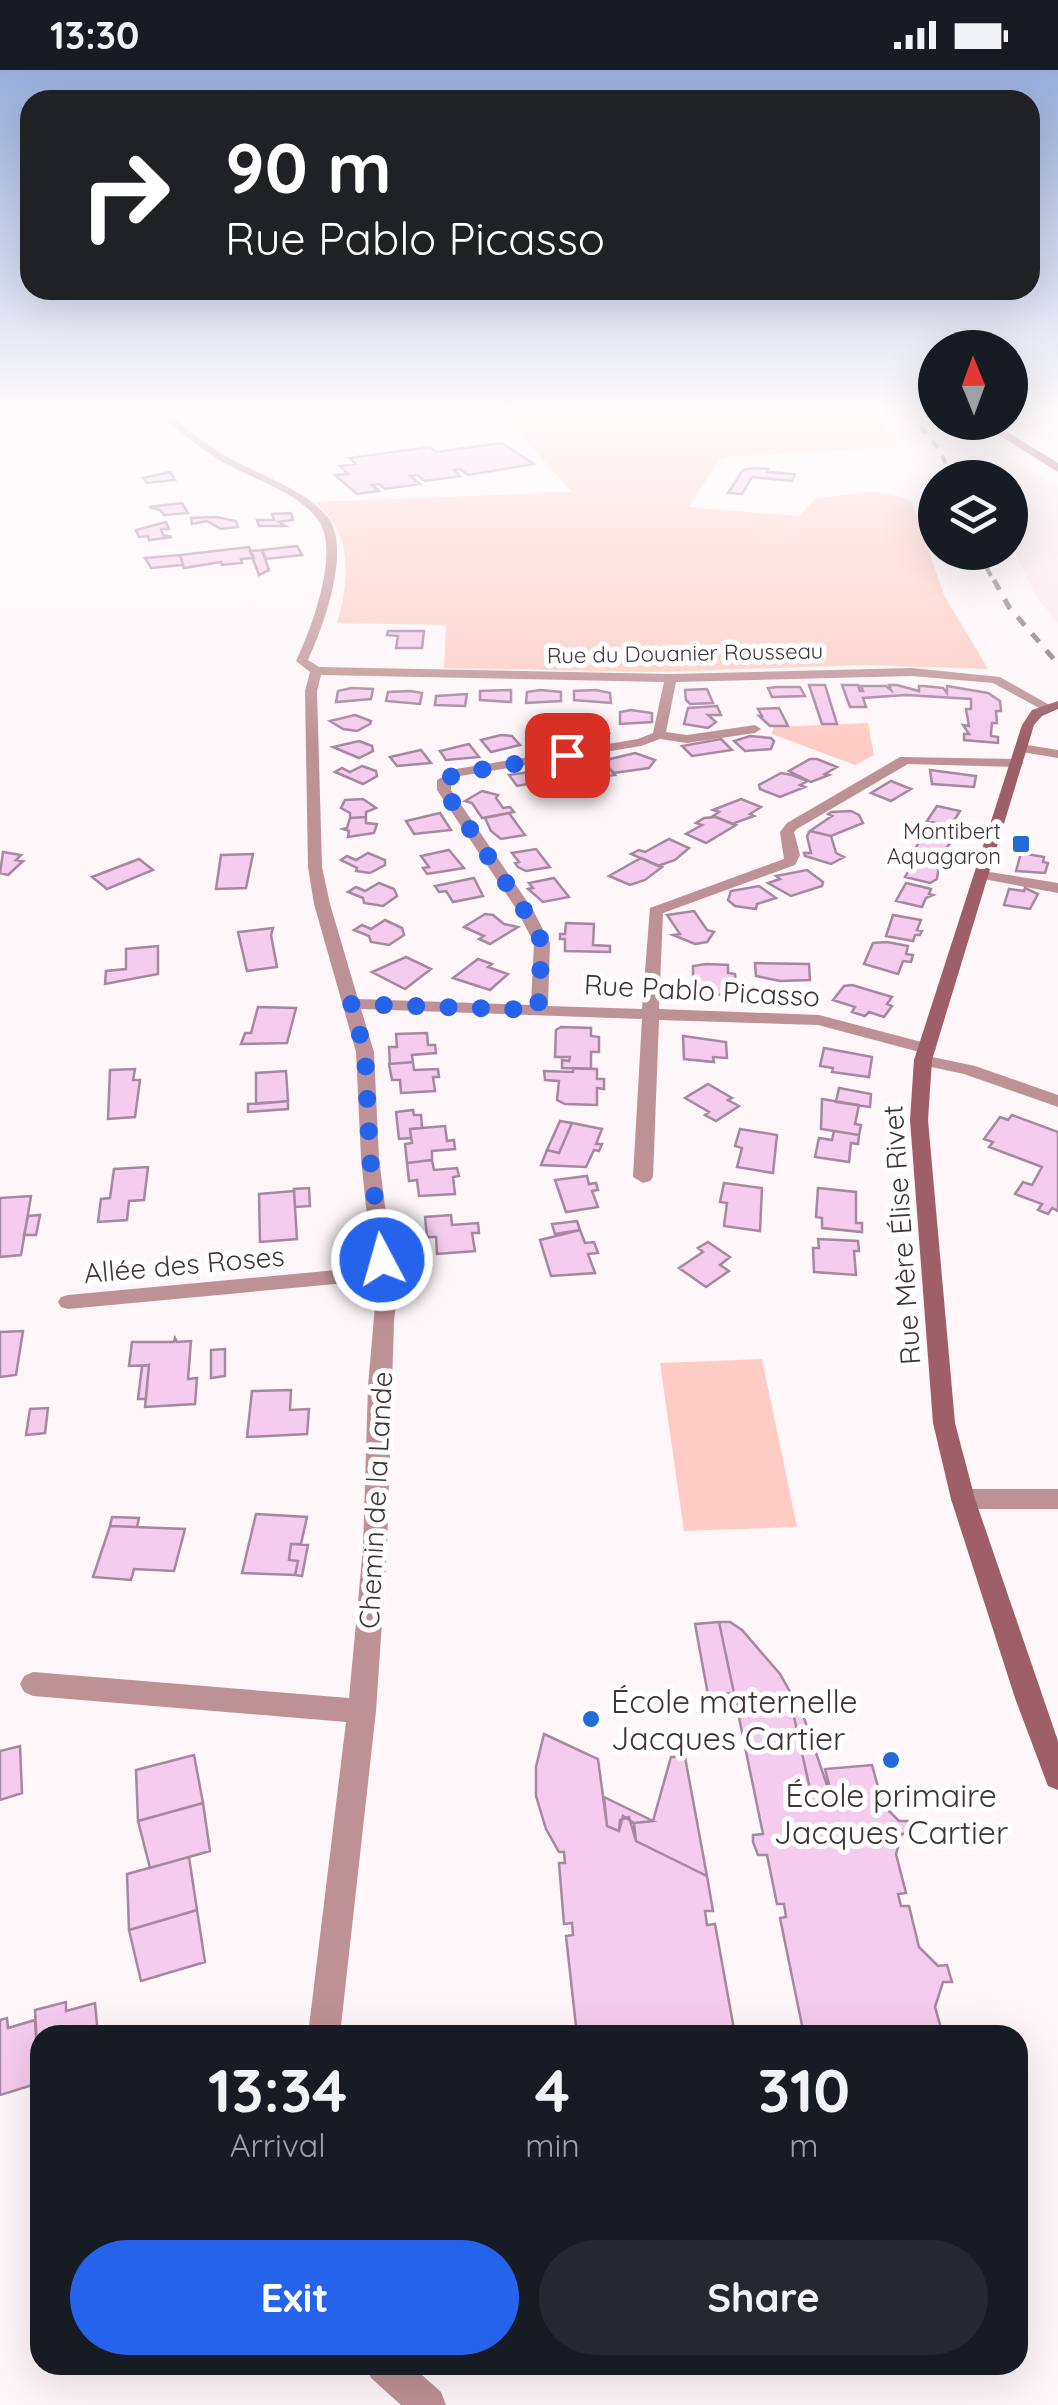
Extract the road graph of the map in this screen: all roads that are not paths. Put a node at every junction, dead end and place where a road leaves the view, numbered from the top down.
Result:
1 (325, 522) edge
2 (316, 671) junction
3 (671, 678) junction
4 (1052, 706) edge
5 (755, 729) dead end
6 (659, 734) junction
7 (1058, 754) edge
8 (1019, 756) junction
9 (984, 875) junction
10 (1058, 888) edge
11 (351, 1004) junction
12 (538, 1010) junction
13 (652, 1013) junction
14 (925, 1055) junction
15 (1058, 1101) edge
16 (643, 1177) dead end
17 (378, 1274) junction
18 (68, 1302) dead end
19 (963, 1499) junction
20 (1058, 1499) edge
21 (33, 1684) dead end
22 (364, 1711) junction
23 (1058, 1777) edge
24 (325, 2025) edge
25 (395, 2375) edge
26 (428, 2405) edge

1 - 2 street, Chemin de la Lande
2 - 3 street, Rue du Douanier Rousseau
2 - 11 street, Chemin de la Lande
3 - 4 street, Rue du Douanier Rousseau
3 - 6 street
4 - 8 street, Rue Mère Élise Rivet
5 - 6 street
6 - 12 street
7 - 8 street
8 - 9 street, Rue Mère Élise Rivet
8 - 13 street
9 - 10 street
9 - 14 street, Rue Mère Élise Rivet
11 - 12 street, Rue Pablo Picasso
11 - 17 street, Chemin de la Lande
12 - 13 street, Rue Pablo Picasso
13 - 14 street, Rue Pablo Picasso
13 - 16 street
14 - 15 street, Rue Pablo Picasso
14 - 19 street, Rue Mère Élise Rivet
17 - 18 street, Allée des Roses
17 - 22 street, Chemin de la Lande
19 - 20 street
19 - 23 street, Rue Mère Élise Rivet
21 - 22 street
22 - 24 street, Chemin de la Lande
25 - 26 street

